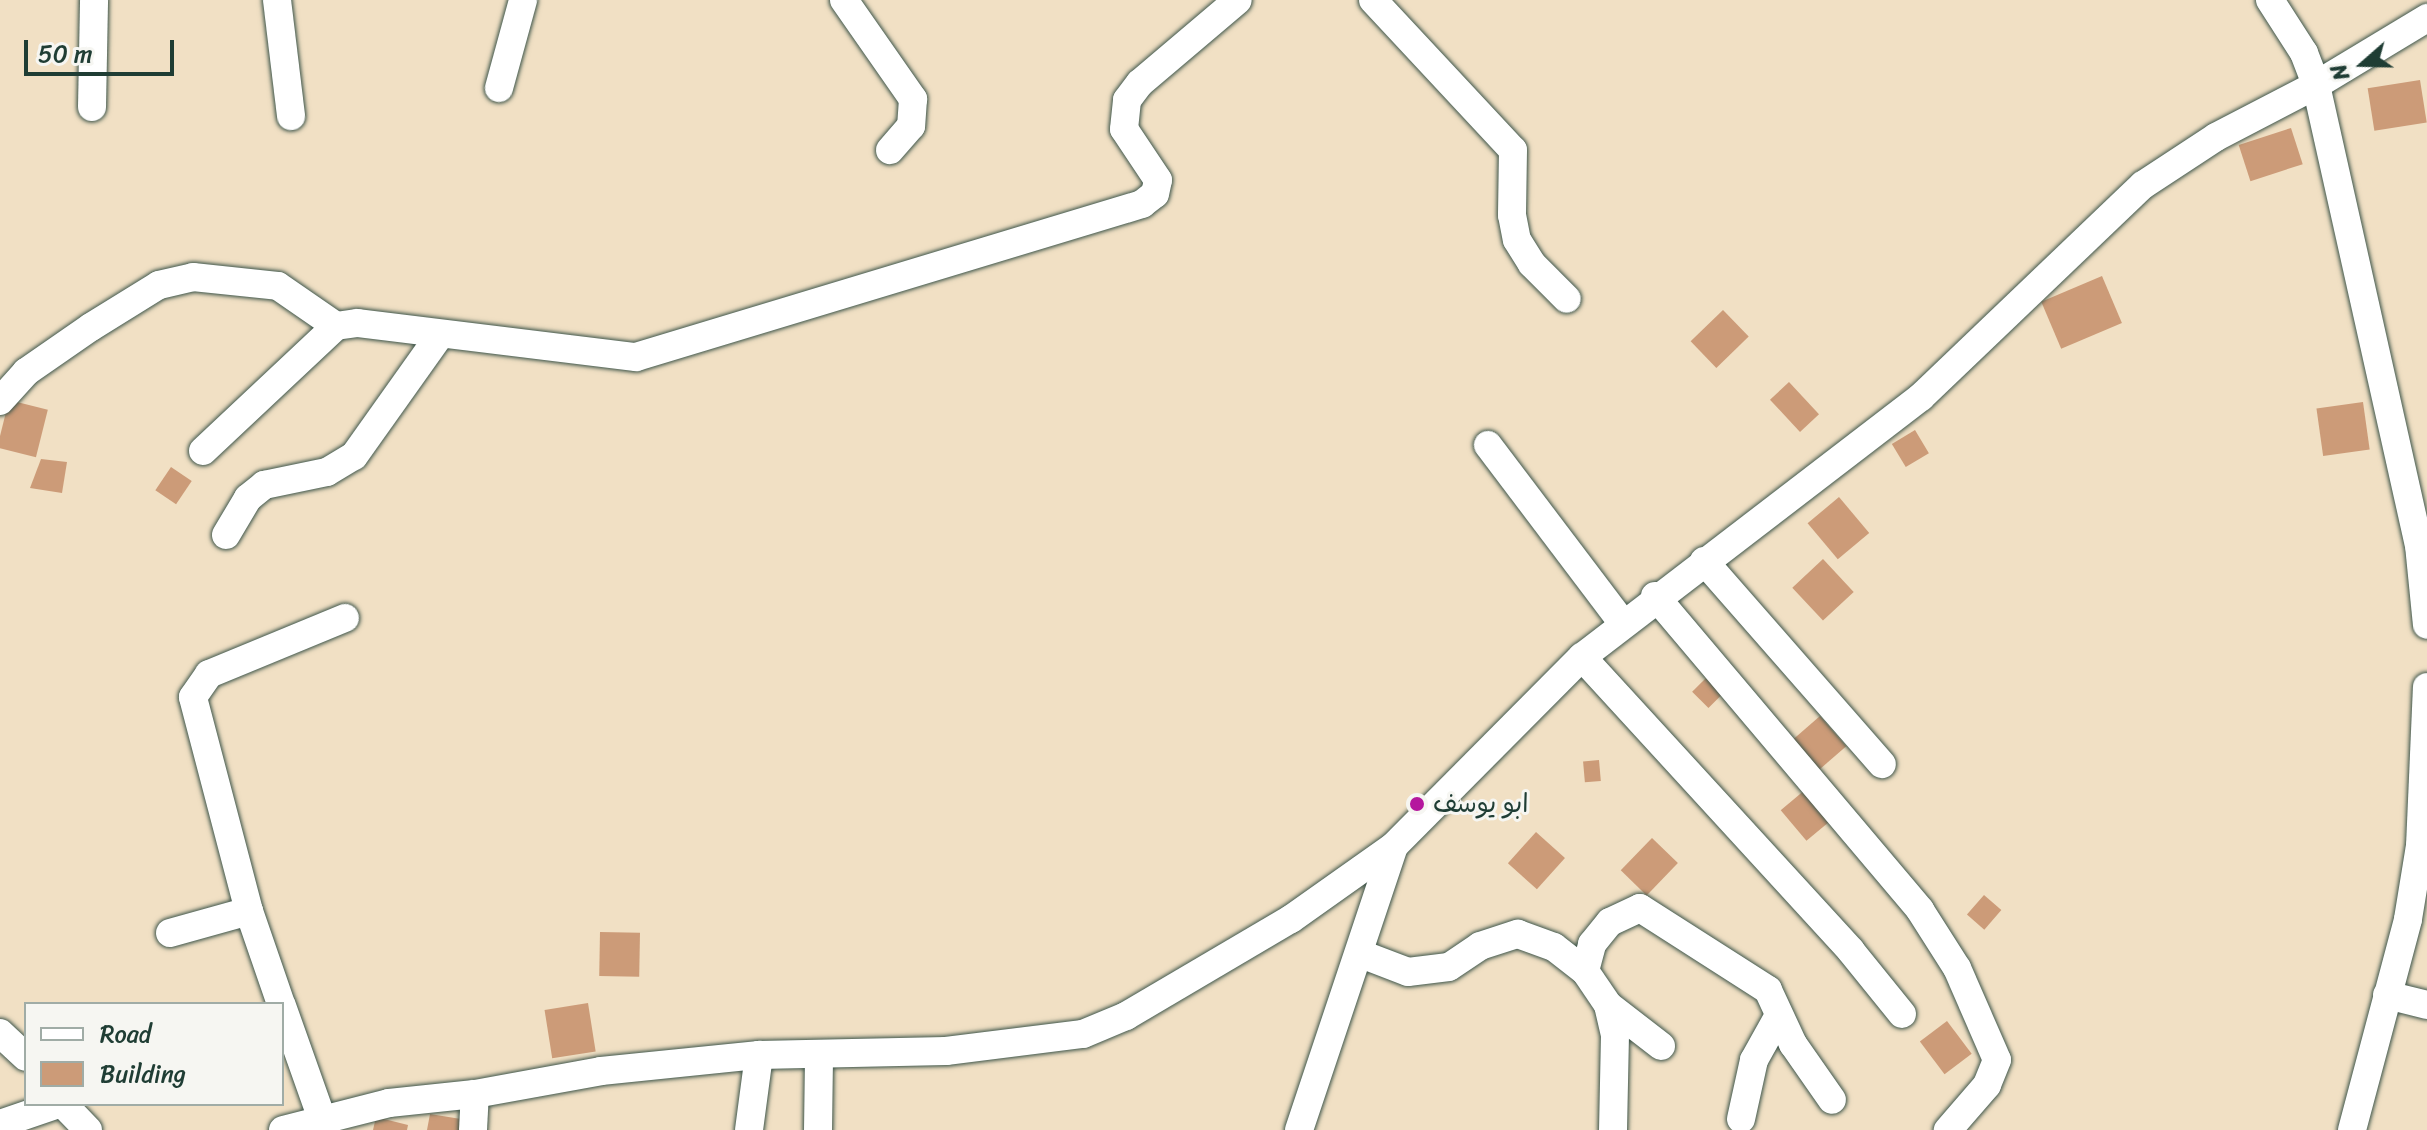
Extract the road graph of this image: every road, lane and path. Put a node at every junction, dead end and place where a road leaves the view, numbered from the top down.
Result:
1 (94, 0) edge
2 (277, 0) edge
3 (523, 0) edge
4 (844, 0) edge
5 (1238, 0) edge
6 (1373, 0) edge
7 (2270, 0) edge
8 (2427, 18) edge
9 (2316, 85) junction
10 (499, 88) dead end
11 (92, 107) dead end
12 (291, 116) dead end
13 (890, 150) dead end
14 (1567, 299) dead end
15 (336, 326) junction
16 (440, 335) junction
17 (0, 401) edge
18 (1488, 445) dead end
19 (203, 451) dead end
20 (226, 535) dead end
21 (1704, 561) junction
22 (1655, 596) junction
23 (345, 618) dead end
24 (1622, 622) junction
25 (2427, 625) edge
26 (1582, 657) junction
27 (2427, 687) edge
28 (1882, 764) dead end
29 (1394, 846) junction
30 (249, 911) junction
31 (170, 933) dead end
32 (1361, 954) junction
33 (1585, 971) junction
34 (2387, 995) junction
35 (281, 1002) edge
36 (1608, 1005) junction
37 (2427, 1005) edge
38 (284, 1011) edge
39 (1902, 1014) dead end
40 (1779, 1015) junction
41 (0, 1033) edge
42 (1661, 1046) dead end
43 (819, 1054) junction
44 (24, 1055) edge
45 (759, 1055) junction
46 (475, 1094) junction
47 (1832, 1100) dead end
48 (54, 1106) edge
49 (62, 1106) edge
50 (321, 1116) junction
51 (1741, 1119) dead end
52 (0, 1124) edge
53 (88, 1130) edge
54 (283, 1130) edge
55 (473, 1130) edge
56 (749, 1130) edge
57 (818, 1130) edge
58 (1299, 1130) edge
59 (1613, 1130) edge
60 (1948, 1130) edge
61 (2352, 1130) edge

1 - 11 street
2 - 12 street
3 - 10 street
4 - 13 street
5 - 16 street
6 - 14 street
7 - 9 street
8 - 9 street
9 - 21 street
9 - 25 street
15 - 16 street
15 - 17 street
15 - 19 street
16 - 20 street
18 - 24 street
21 - 22 street
21 - 28 street
22 - 24 street
22 - 60 street
23 - 30 street
24 - 26 street
26 - 29 street
26 - 39 street
27 - 34 street
29 - 32 street
29 - 43 street
30 - 31 street
30 - 35 street
32 - 33 street
32 - 58 street
33 - 36 street
33 - 40 street
34 - 37 street
34 - 61 street
36 - 42 street
36 - 59 street
38 - 50 street
40 - 47 street
40 - 51 street
41 - 44 street
43 - 45 street
43 - 57 street
45 - 46 street
45 - 56 street
46 - 50 street
46 - 55 street
48 - 52 street
49 - 53 street
50 - 54 street

